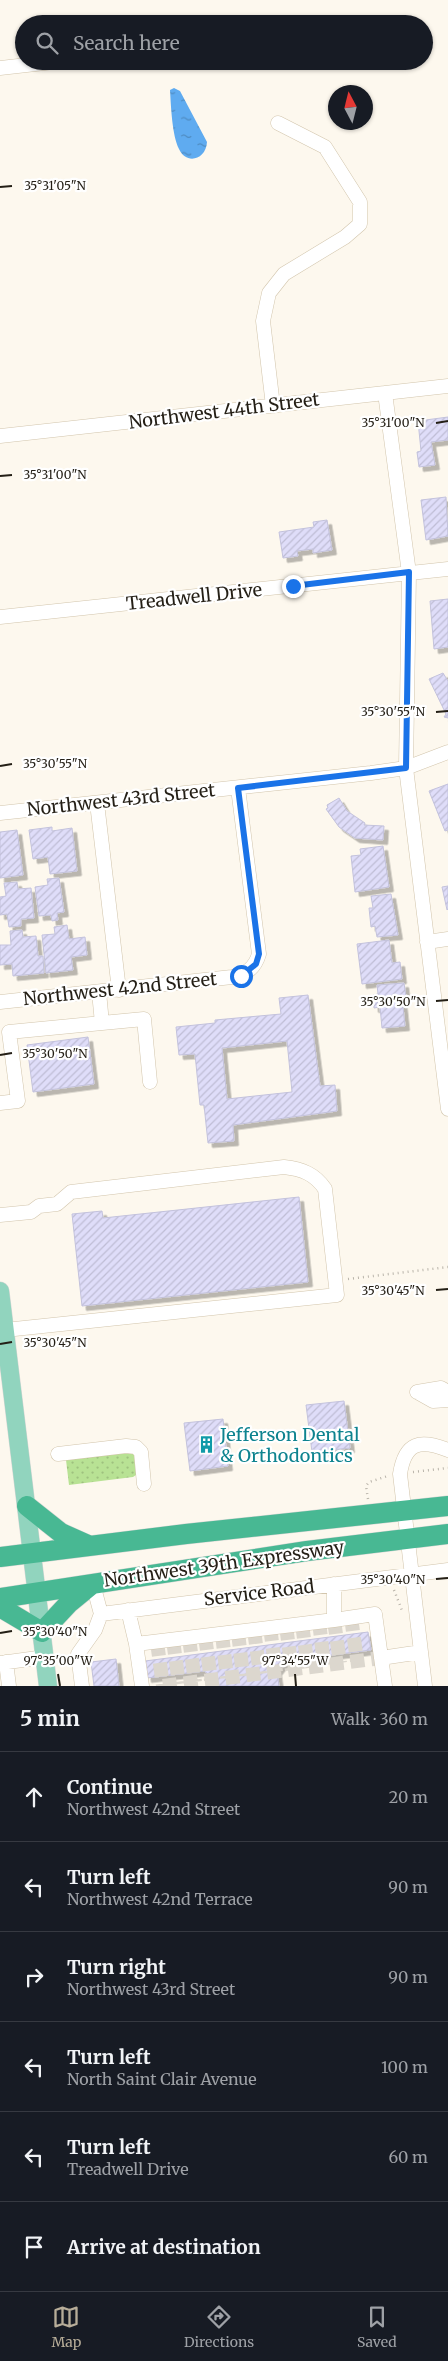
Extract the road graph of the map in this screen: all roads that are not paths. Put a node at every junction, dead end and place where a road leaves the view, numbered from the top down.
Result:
1 (15, 66) edge
2 (0, 68) edge
3 (278, 123) dead end
4 (448, 386) edge
5 (385, 393) junction
6 (273, 406) junction
7 (0, 436) edge
8 (448, 568) edge
9 (409, 572) junction
10 (0, 617) edge
11 (448, 752) edge
12 (406, 768) junction
13 (238, 788) junction
14 (97, 802) junction
15 (0, 812) edge
16 (448, 939) edge
17 (427, 942) junction
18 (120, 990) junction
19 (99, 992) junction
20 (0, 998) edge
21 (102, 1023) junction
22 (150, 1082) dead end
23 (0, 1103) edge
24 (448, 1109) edge
25 (0, 1216) edge
26 (0, 1291) edge
27 (5, 1330) junction
28 (5, 1383) edge
29 (448, 1392) edge
30 (448, 1400) edge
31 (448, 1450) edge
32 (58, 1454) dead end
33 (144, 1484) dead end
34 (27, 1506) junction
35 (448, 1506) edge
36 (403, 1510) junction
37 (448, 1534) edge
38 (406, 1539) junction
39 (90, 1546) junction
40 (32, 1553) junction
41 (0, 1557) edge
42 (448, 1570) edge
43 (411, 1574) junction
44 (92, 1584) junction
45 (334, 1584) junction
46 (37, 1593) junction
47 (0, 1598) edge
48 (0, 1606) edge
49 (128, 1610) junction
50 (101, 1614) junction
51 (334, 1620) junction
52 (42, 1632) junction
53 (136, 1644) junction
54 (420, 1652) junction
55 (45, 1656) junction
56 (381, 1658) junction
57 (3, 1662) edge
58 (9, 1686) edge
59 (48, 1686) edge
60 (82, 1686) edge
61 (142, 1686) edge
62 (386, 1686) edge
63 (425, 1686) edge

1 - 2 street
3 - 6 street
4 - 5 street, Northwest 44th Street
5 - 6 street, Northwest 44th Street
5 - 9 street
6 - 7 street, Northwest 44th Street
8 - 9 street, Treadwell Drive
9 - 10 street, Treadwell Drive
9 - 12 street
11 - 12 street, Northwest 43rd Street
12 - 13 street, Northwest 43rd Street
12 - 17 street
13 - 14 street, Northwest 43rd Street
13 - 18 street, Northwest 42nd Street
14 - 15 street, Northwest 43rd Street
14 - 18 street
16 - 17 street
17 - 24 street
18 - 19 street, Northwest 42nd Street
19 - 20 street, Northwest 42nd Street
19 - 21 street
21 - 22 street
21 - 23 street
25 - 27 street
26 - 27 main road
27 - 28 main road
28 - 34 main road
29 - 30 street
31 - 36 street
32 - 33 street
34 - 39 highway
34 - 40 main road
35 - 36 highway, Northwest 39th Expressway
36 - 38 street
36 - 39 highway, Northwest 39th Expressway
37 - 38 highway, Northwest 39th Expressway
38 - 43 street
38 - 44 highway, Northwest 39th Expressway
39 - 40 highway, Northwest 39th Expressway
40 - 41 highway, Northwest 39th Expressway
40 - 46 main road
42 - 43 street, Service Road
43 - 45 street, Service Road
43 - 54 street
44 - 46 highway, Northwest 39th Expressway
44 - 50 street
44 - 52 highway
45 - 49 street, Service Road
45 - 51 street
46 - 47 highway, Northwest 39th Expressway
46 - 52 main road
48 - 52 highway
49 - 50 street, Service Road
49 - 53 street
50 - 60 street
51 - 53 street
51 - 56 street
52 - 55 main road
53 - 61 street
54 - 56 street
54 - 63 street
55 - 57 street
55 - 59 main road
56 - 62 street
57 - 58 street

